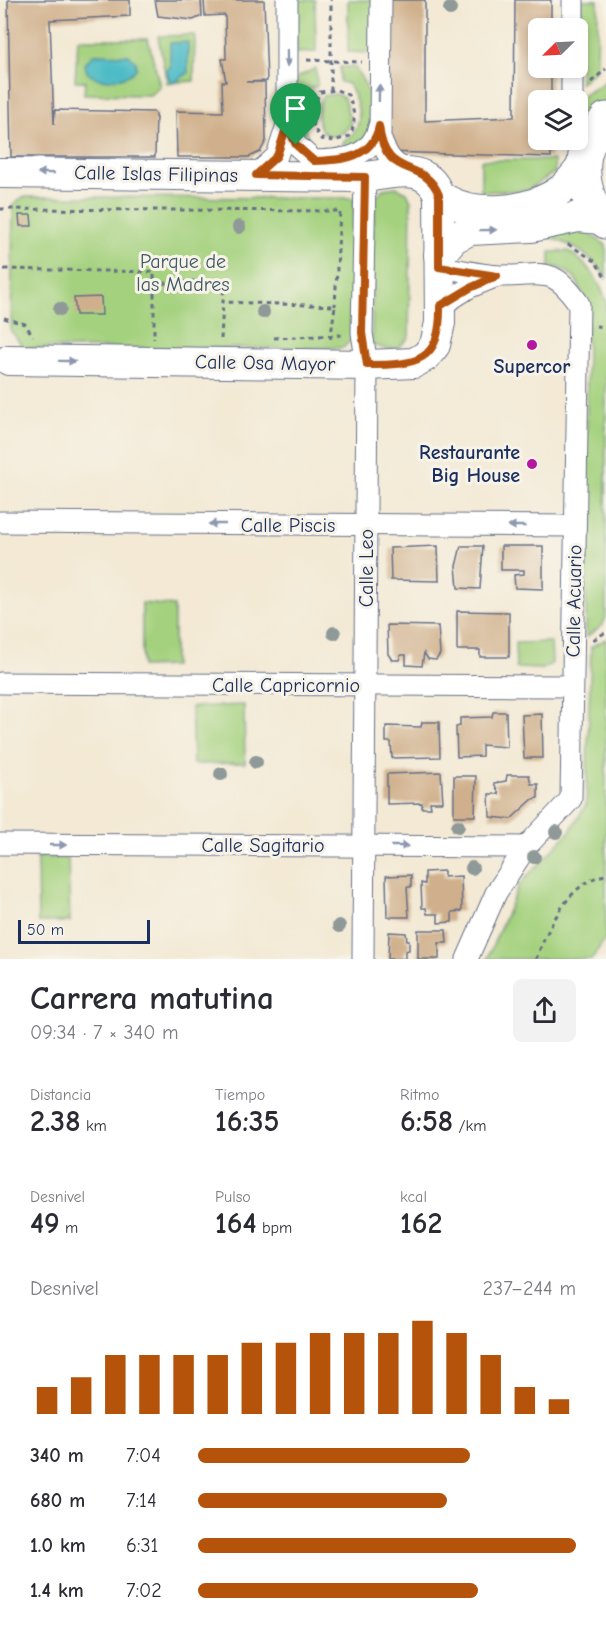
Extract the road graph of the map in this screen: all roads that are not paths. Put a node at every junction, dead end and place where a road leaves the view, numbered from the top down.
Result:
1 (287, 0) edge
2 (381, 0) edge
3 (573, 0) edge
4 (573, 18) edge
5 (287, 125) junction
6 (379, 126) junction
7 (589, 140) edge
8 (419, 171) junction
9 (0, 172) edge
10 (256, 175) junction
11 (365, 177) junction
12 (439, 195) junction
13 (604, 220) edge
14 (439, 261) junction
15 (497, 276) junction
16 (440, 306) junction
17 (3, 350) edge
18 (367, 365) junction
19 (0, 522) edge
20 (366, 525) junction
21 (575, 526) junction
22 (0, 682) edge
23 (365, 685) junction
24 (572, 686) junction
25 (0, 844) edge
26 (364, 846) junction
27 (526, 847) junction
28 (363, 959) edge
29 (467, 959) edge

1 -> 5 street
6 -> 2 street
3 - 4 street
5 - 6 street
5 - 10 street
6 - 8 street
7 - 12 main road
7 - 13 main road
8 - 11 main road, Calle Islas Filipinas
8 - 12 main road
10 -> 9 main road, Calle Islas Filipinas
10 - 11 main road, Calle Islas Filipinas
11 - 18 street, Calle Leo
12 - 14 main road, Calle Osa Mayor
14 -> 13 main road
14 - 15 street
14 - 16 main road, Calle Osa Mayor
15 - 16 street
15 - 21 street, Calle Acuario
16 - 18 main road, Calle Osa Mayor
17 -> 18 main road, Calle Osa Mayor
18 - 20 street, Calle Leo
20 -> 19 street, Calle Piscis
21 -> 20 street, Calle Piscis
20 - 23 street, Calle Leo
21 - 24 street, Calle Acuario
22 - 23 street, Calle Capricornio
23 - 24 street, Calle Capricornio
23 - 26 street, Calle Leo
24 - 27 street, Calle Acuario
25 -> 26 street, Calle Sagitario
26 -> 27 street, Calle Sagitario
26 - 28 street, Calle Leo
27 - 29 street, Calle Acuario

